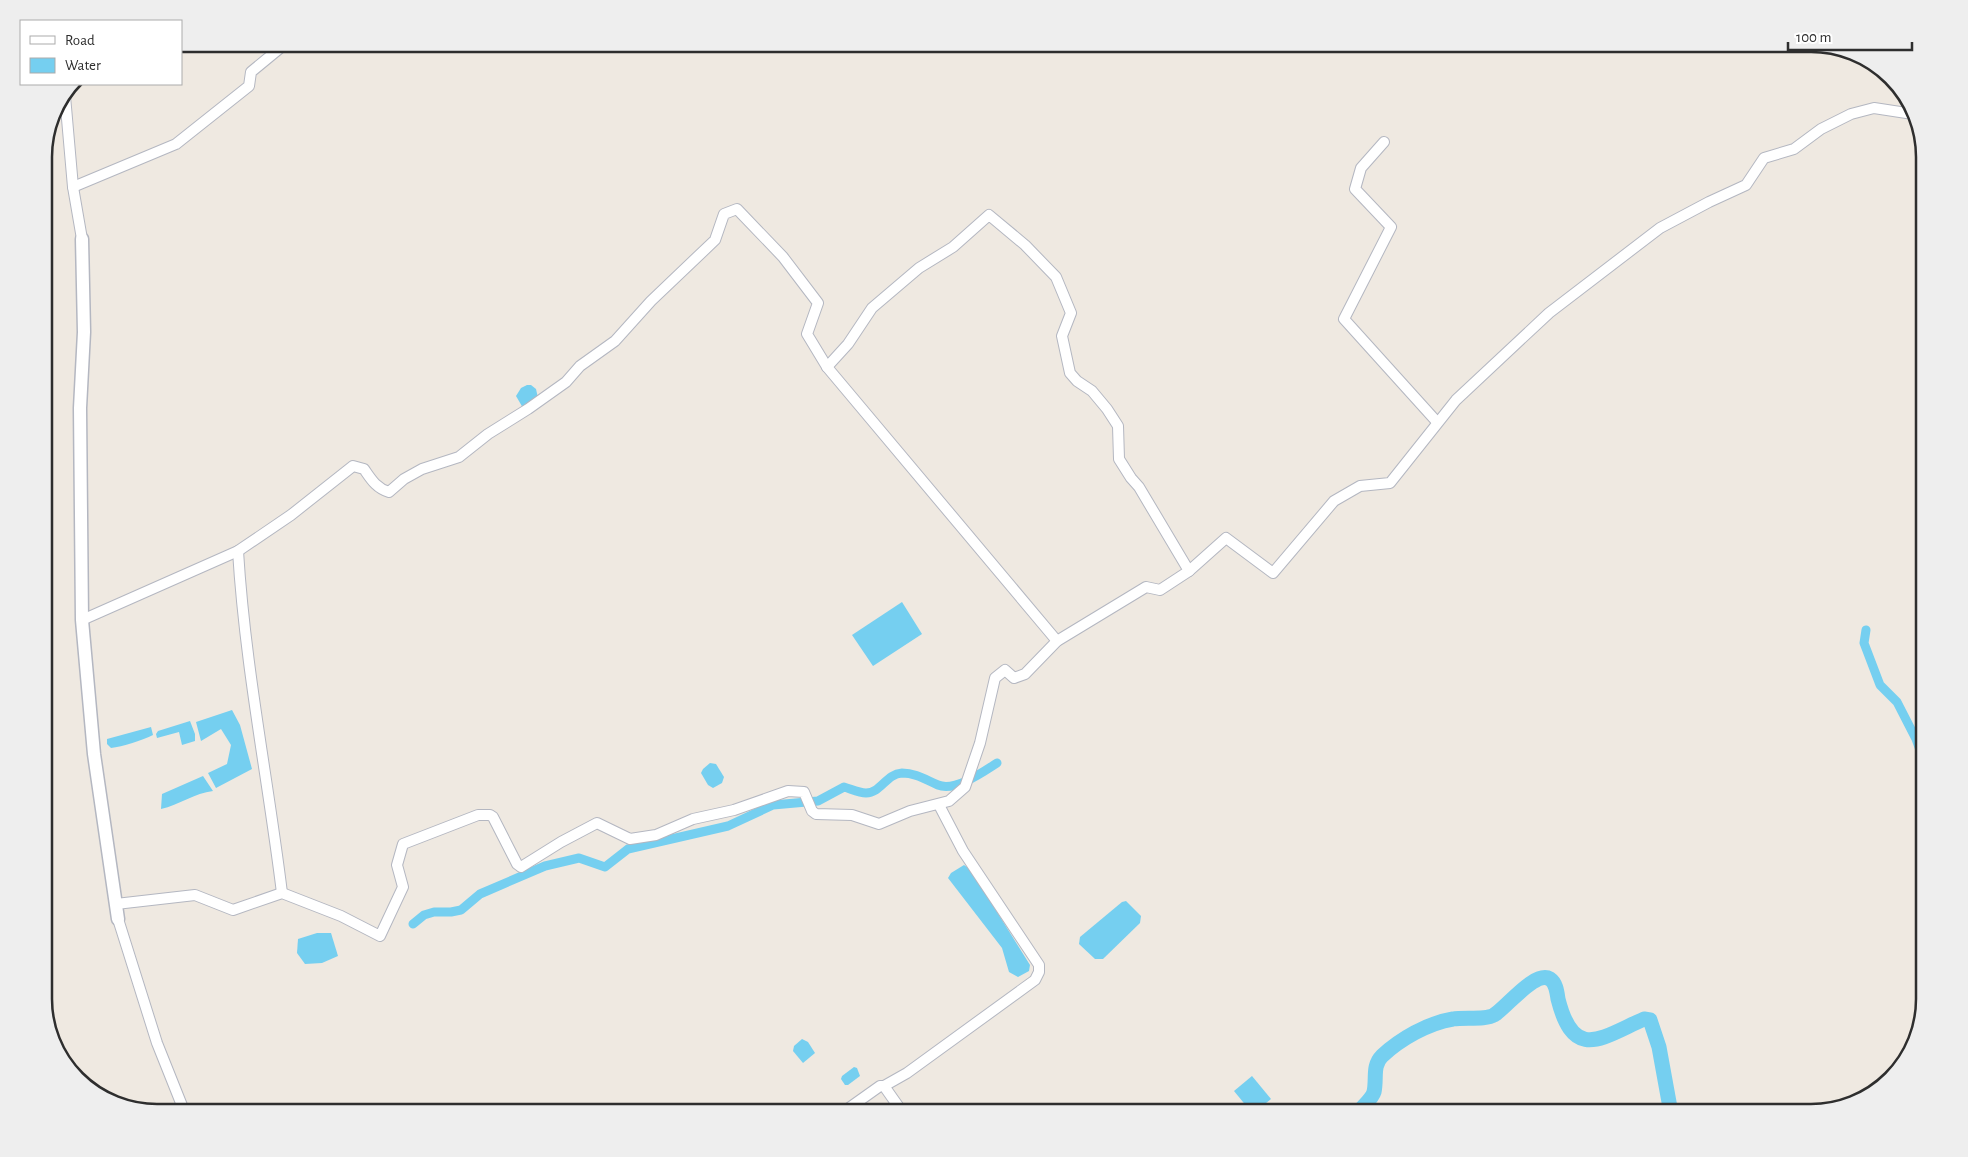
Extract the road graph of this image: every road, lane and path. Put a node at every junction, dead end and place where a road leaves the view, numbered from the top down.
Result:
1 (274, 53) edge
2 (66, 107) edge
3 (1905, 113) edge
4 (1384, 142) dead end
5 (73, 187) junction
6 (82, 239) joint
7 (827, 367) junction
8 (1438, 422) junction
9 (238, 551) junction
10 (1189, 570) junction
11 (82, 620) junction
12 (1057, 641) junction
13 (939, 805) junction
14 (282, 894) junction
15 (116, 904) junction
16 (118, 919) joint
17 (884, 1086) junction
18 (181, 1104) edge
19 (854, 1104) edge
20 (897, 1104) edge

1 - 5 street
2 - 5 street
3 - 8 street
4 - 8 street
5 - 6 street
6 - 11 street
7 - 9 street
7 - 10 street
7 - 12 street
8 - 10 street
9 - 11 street
9 - 14 street
10 - 12 street
11 - 15 street
12 - 13 street
13 - 14 street
13 - 17 street
14 - 15 street
15 - 16 street
16 - 18 street
17 - 19 street
17 - 20 street

